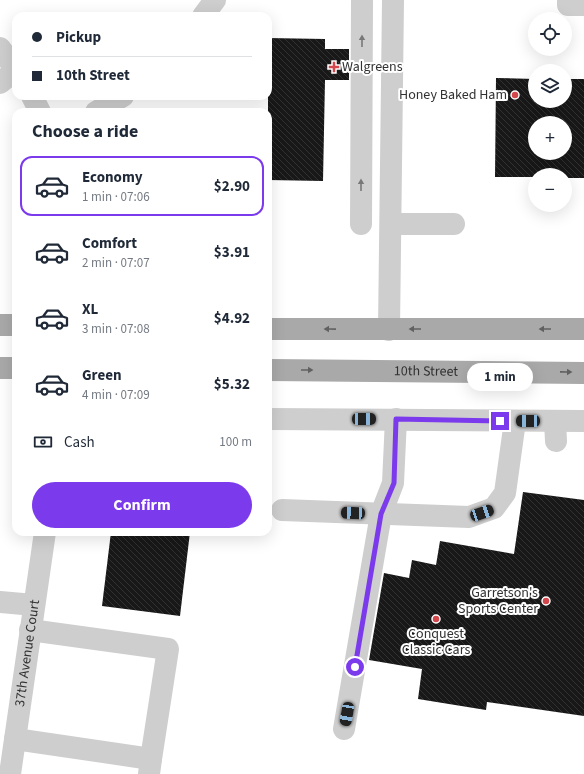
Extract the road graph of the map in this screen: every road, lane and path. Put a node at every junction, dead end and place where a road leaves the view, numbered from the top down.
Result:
1 (215, 0) edge
2 (393, 0) edge
3 (568, 0) edge
4 (362, 1) edge
5 (584, 5) edge
6 (206, 12) edge
7 (0, 48) edge
8 (12, 64) edge
9 (12, 73) edge
10 (0, 83) edge
11 (116, 100) edge
12 (103, 108) edge
13 (361, 224) dead end
14 (391, 224) junction
15 (454, 224) dead end
16 (0, 325) edge
17 (12, 325) edge
18 (272, 329) edge
19 (584, 329) edge
20 (389, 330) junction
21 (0, 368) edge
22 (12, 368) edge
23 (272, 370) edge
24 (584, 373) edge
25 (272, 419) edge
26 (396, 419) junction
27 (515, 421) junction
28 (584, 422) edge
29 (282, 510) dead end
30 (381, 514) junction
31 (44, 536) edge
32 (0, 602) edge
33 (34, 606) junction
34 (30, 630) junction
35 (344, 729) dead end
36 (15, 739) junction
37 (150, 766) edge
38 (10, 774) edge

1 - 6 street
2 - 14 street
3 - 5 street
13 -> 4 street
7 - 8 street
9 - 10 street
11 - 12 street
14 - 15 street
14 - 20 street
16 - 17 main road
20 -> 18 main road
19 -> 20 main road
21 - 22 main road
23 -> 24 main road, 10th Street
25 - 26 street
26 - 27 street
26 - 30 street
27 - 28 street
27 - 30 street
29 - 30 street
30 - 35 street
31 - 33 street, 37th Avenue Court
32 - 33 street
33 - 34 street, 37th Avenue Court
34 - 36 street, 37th Avenue Court
34 - 37 street
36 - 37 street
36 - 38 street, 37th Avenue Court

